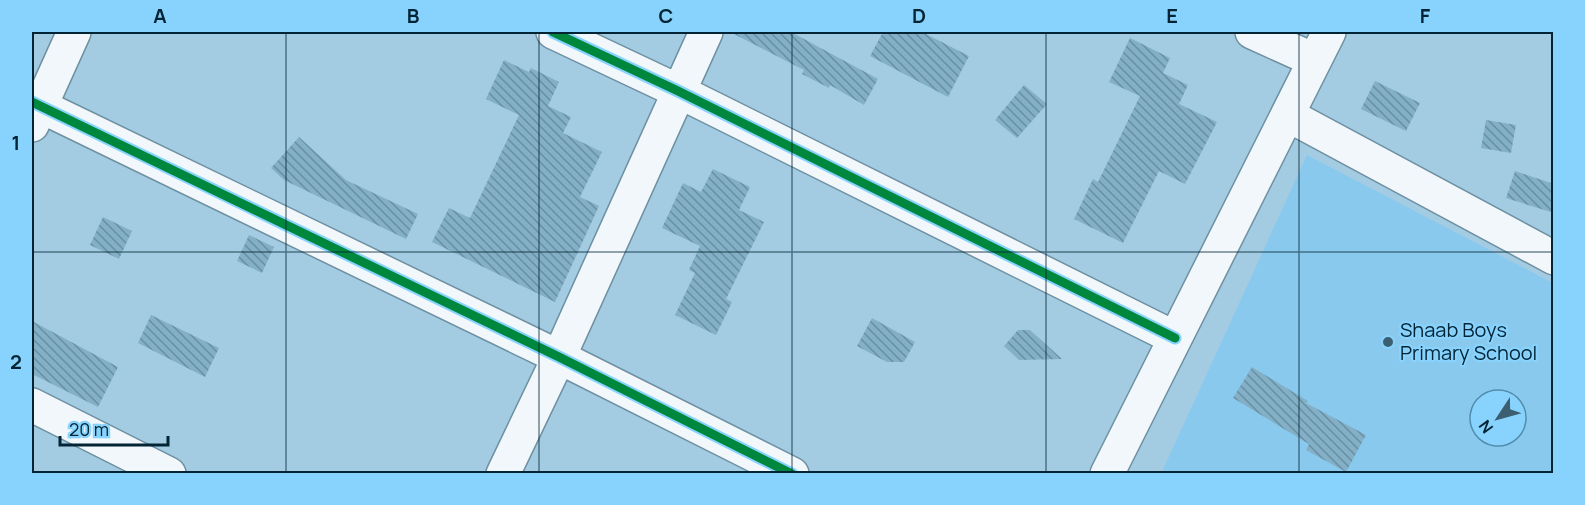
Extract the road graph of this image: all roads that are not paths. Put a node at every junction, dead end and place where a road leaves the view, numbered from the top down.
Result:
1 (75, 32) edge
2 (553, 32) edge
3 (706, 32) edge
4 (1252, 32) edge
5 (1329, 32) edge
6 (1314, 60) junction
7 (678, 91) junction
8 (34, 111) edge
9 (1288, 115) junction
10 (1554, 258) edge
11 (1175, 338) junction
12 (559, 357) junction
13 (32, 405) edge
14 (169, 474) edge
15 (503, 474) edge
16 (792, 474) edge
17 (1107, 474) edge

1 - 8 street
2 - 7 street
3 - 7 street
4 - 6 street
5 - 6 street
6 - 9 street
7 - 11 street
7 - 12 street
8 - 12 street
9 - 10 street
9 - 11 street
11 - 17 street
12 - 15 street
12 - 16 street
13 - 14 street

